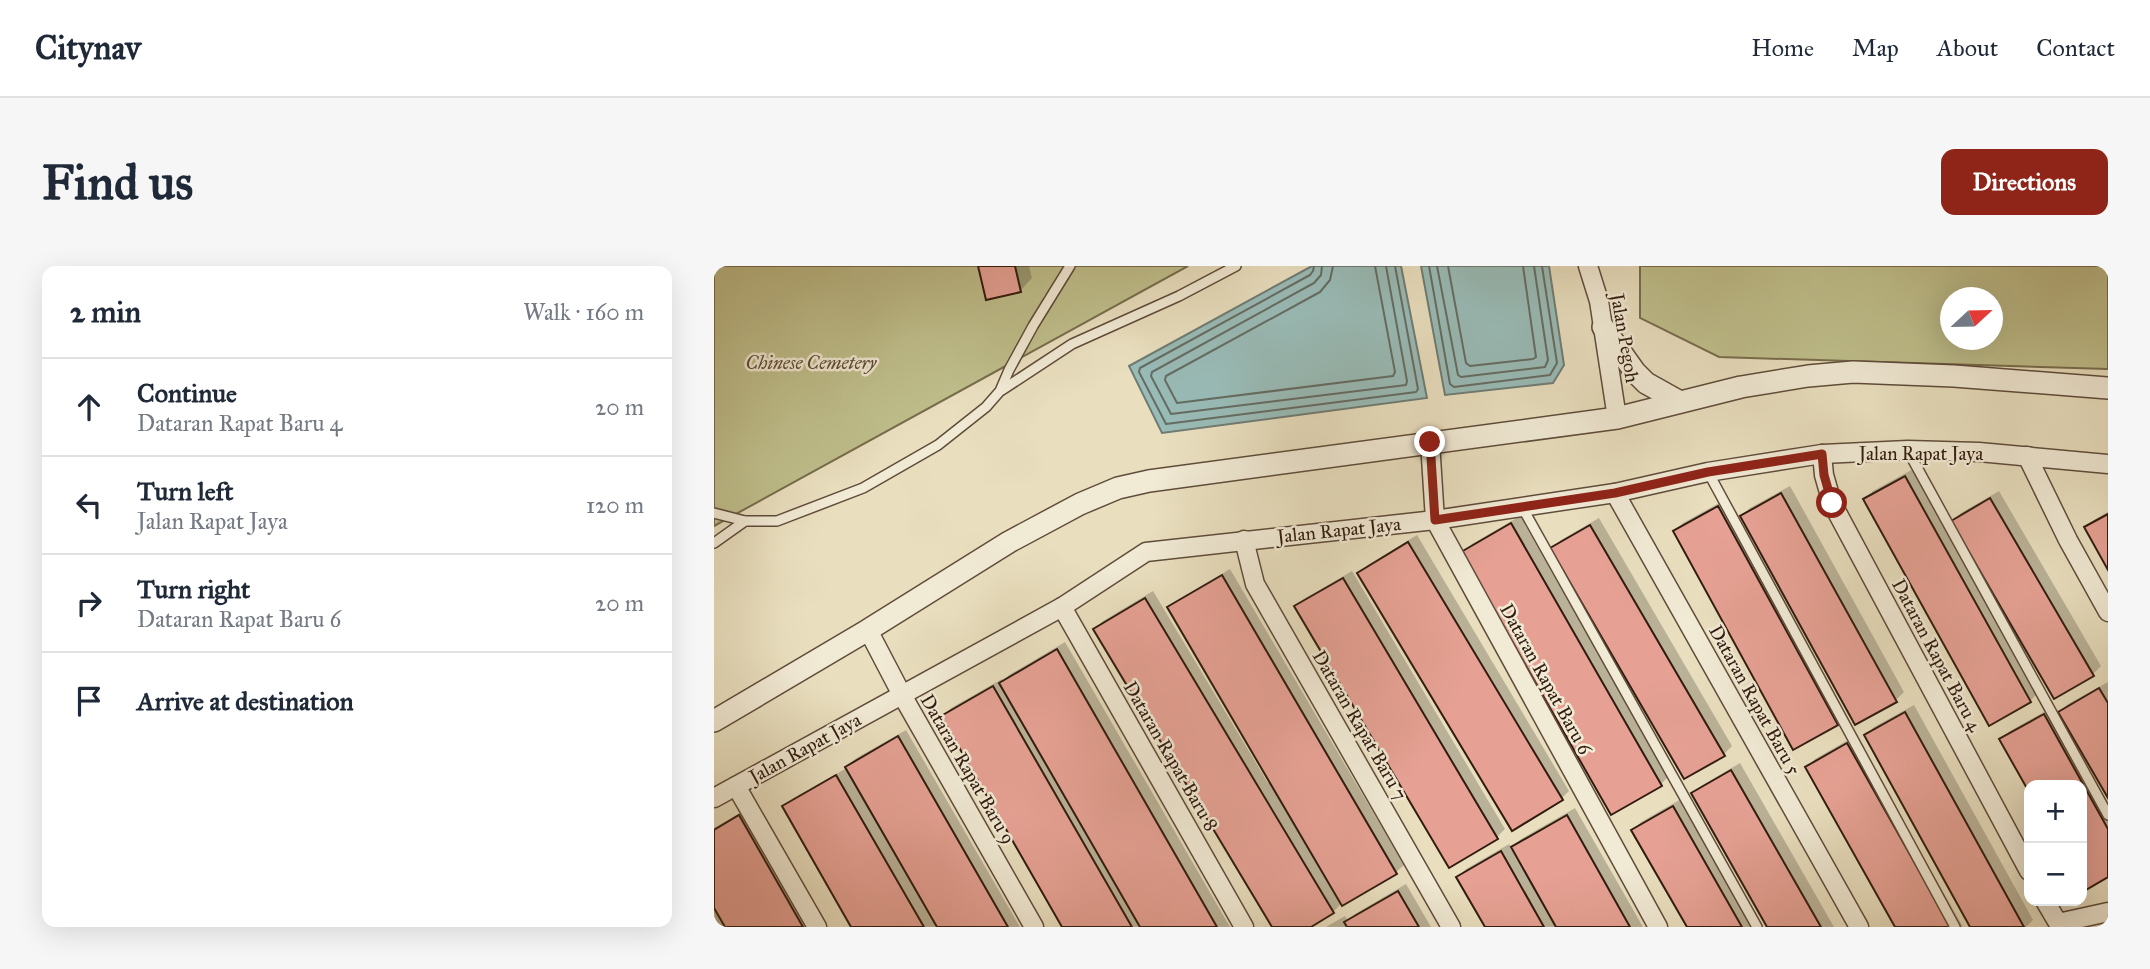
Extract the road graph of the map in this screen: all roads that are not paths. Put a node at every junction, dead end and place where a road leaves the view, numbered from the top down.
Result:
1 (1070, 266) edge
2 (1236, 266) edge
3 (1588, 266) edge
4 (1603, 327) junction
5 (2108, 388) edge
6 (1000, 391) junction
7 (1680, 402) junction
8 (1617, 418) junction
9 (1430, 442) junction
10 (1908, 450) junction
11 (1822, 454) junction
12 (2027, 456) junction
13 (2108, 464) edge
14 (1708, 472) junction
15 (1615, 493) junction
16 (1521, 506) junction
17 (714, 513) edge
18 (1435, 520) junction
19 (745, 521) junction
20 (1244, 540) junction
21 (714, 543) edge
22 (1062, 607) junction
23 (2108, 612) edge
24 (868, 630) junction
25 (902, 695) junction
26 (714, 721) edge
27 (736, 786) junction
28 (714, 798) edge
29 (2108, 815) edge
30 (2024, 862) edge
31 (2048, 906) edge
32 (2108, 912) edge
33 (817, 927) edge
34 (1034, 927) edge
35 (1244, 927) edge
36 (1451, 927) edge
37 (1658, 927) edge
38 (1757, 927) edge
39 (1859, 927) edge
40 (1955, 927) edge

1 - 6 lane
2 - 6 lane
3 - 4 street, Jalan Pegoh
4 - 7 street
4 - 8 street, Jalan Pegoh
5 - 7 street
6 - 19 lane
7 - 8 street
8 - 9 street
9 - 18 street, Dataran Rapat Baru 6
9 - 24 street
10 - 11 street, Jalan Rapat Jaya
10 - 12 street, Jalan Rapat Jaya
10 - 29 lane
11 - 14 street, Jalan Rapat Jaya
11 - 30 street, Dataran Rapat Baru 4
12 - 13 street, Jalan Rapat Jaya
12 - 23 street
14 - 15 street, Jalan Rapat Jaya
14 - 40 lane
15 - 16 street, Jalan Rapat Jaya
15 - 39 street, Dataran Rapat Baru 5
16 - 18 street, Jalan Rapat Jaya
16 - 38 lane
17 - 19 lane
18 - 20 street, Jalan Rapat Jaya
18 - 37 street, Dataran Rapat Baru 6
19 - 21 lane
20 - 22 street, Jalan Rapat Jaya
20 - 36 street, Dataran Rapat Baru 7
22 - 25 street, Jalan Rapat Jaya
22 - 35 street, Dataran Rapat Baru 8
24 - 25 street, Dataran Rapat Baru 9
24 - 26 street
25 - 27 street, Jalan Rapat Jaya
25 - 34 street, Dataran Rapat Baru 9
27 - 28 street, Jalan Rapat Jaya
27 - 33 street
31 - 32 street

